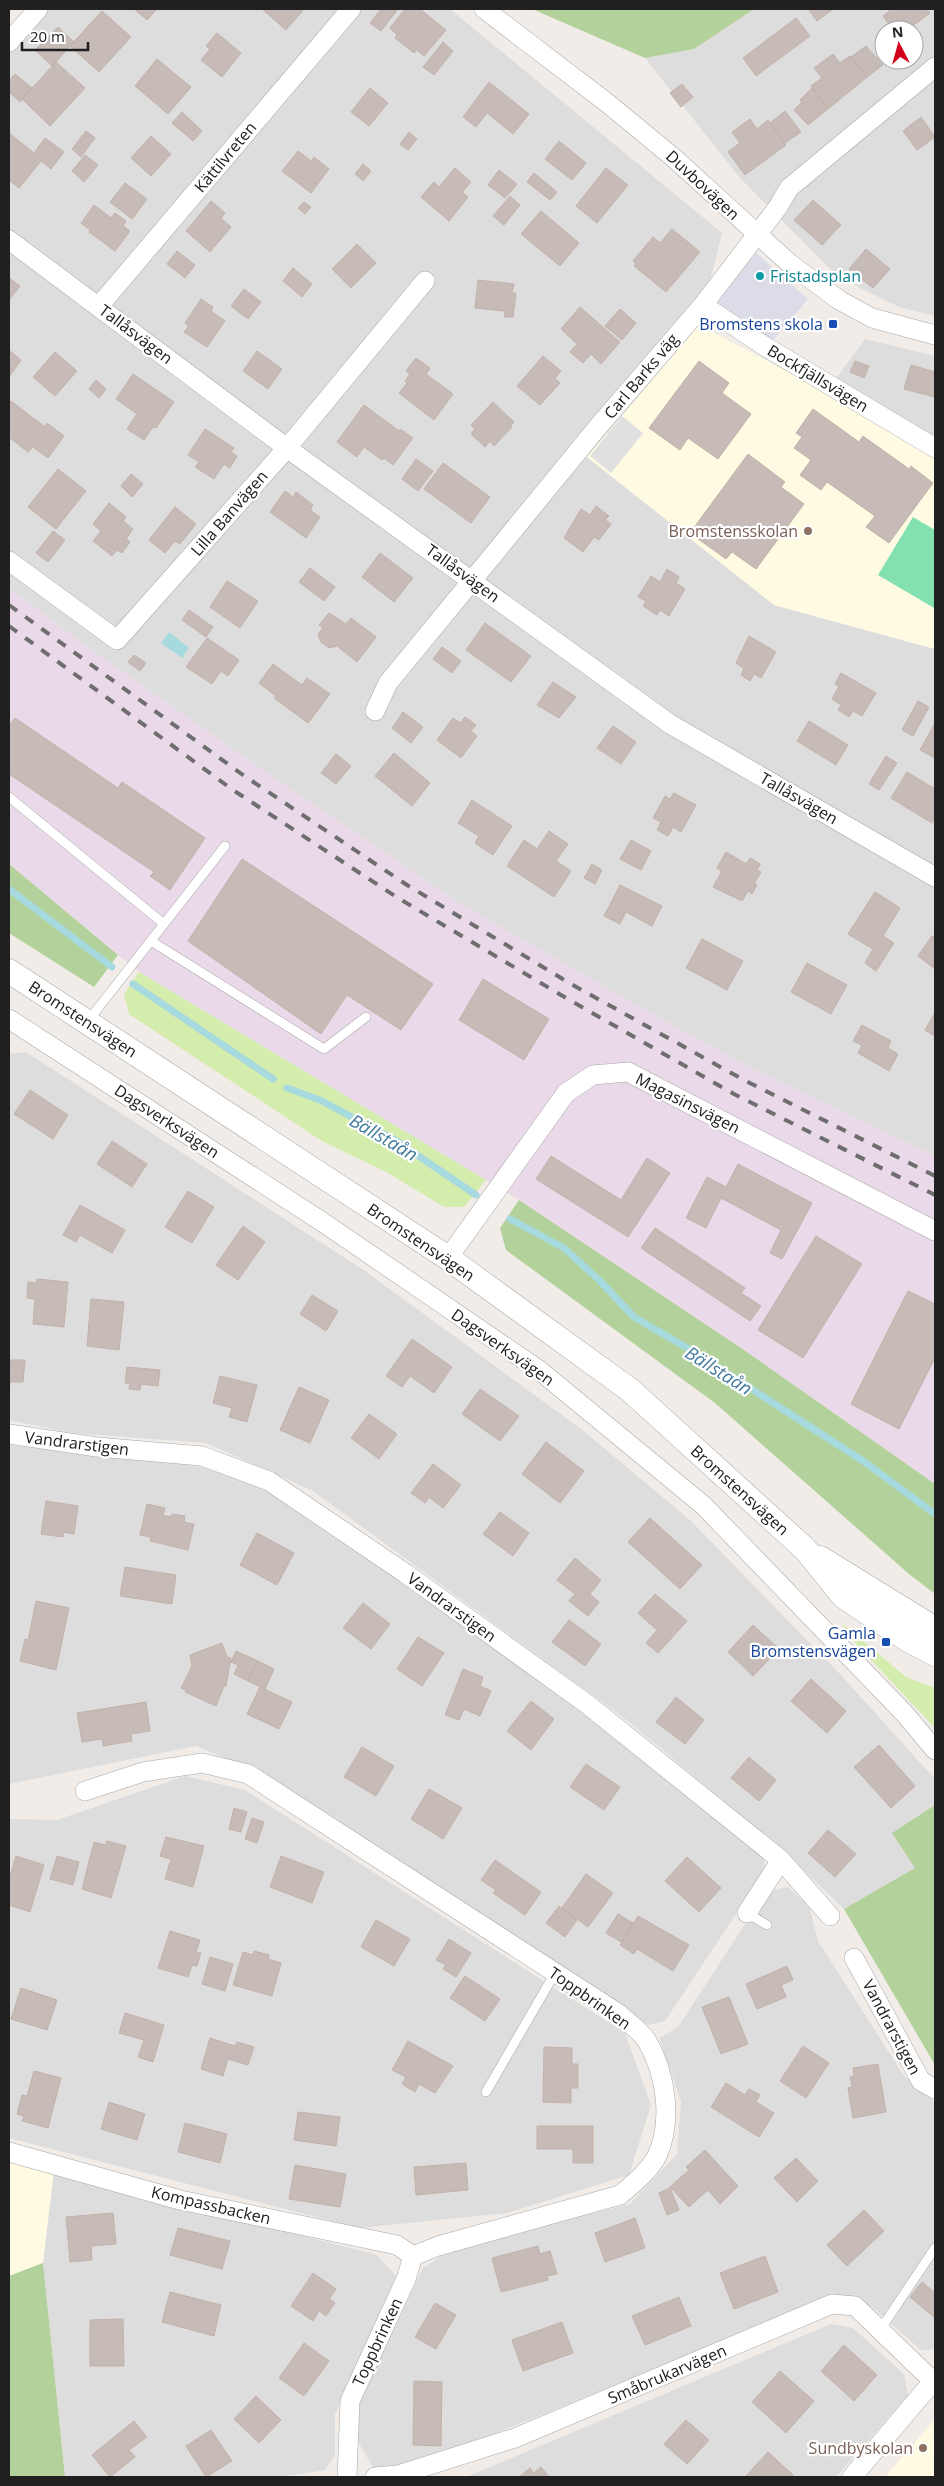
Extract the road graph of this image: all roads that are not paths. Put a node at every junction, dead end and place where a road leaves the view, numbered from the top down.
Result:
1 (38, 9) edge
2 (351, 9) edge
3 (484, 9) edge
4 (9, 42) edge
5 (935, 67) edge
6 (756, 234) junction
7 (9, 240) edge
8 (425, 281) dead end
9 (703, 304) junction
10 (99, 306) junction
11 (935, 335) edge
12 (287, 448) junction
13 (935, 448) edge
14 (9, 561) edge
15 (473, 580) junction
16 (374, 711) dead end
17 (9, 796) edge
18 (225, 846) dead end
19 (935, 877) edge
20 (164, 924) junction
21 (151, 941) junction
22 (9, 972) edge
23 (366, 1016) dead end
24 (9, 1019) edge
25 (87, 1022) junction
26 (935, 1231) edge
27 (448, 1258) junction
28 (9, 1434) edge
29 (805, 1549) junction
30 (935, 1629) edge
31 (935, 1654) edge
32 (935, 1750) edge
33 (85, 1791) dead end
34 (781, 1860) junction
35 (747, 1913) joint
36 (830, 1916) dead end
37 (767, 1925) dead end
38 (854, 1958) dead end
39 (555, 1973) junction
40 (935, 2089) edge
41 (486, 2092) dead end
42 (9, 2152) edge
43 (935, 2248) edge
44 (412, 2256) junction
45 (880, 2330) junction
46 (935, 2381) edge
47 (347, 2477) edge
48 (375, 2477) edge
49 (852, 2477) edge

1 - 4 street
2 - 10 street, Kättilvreten
3 - 6 street, Duvbovägen
5 - 6 street, Carl Barks väg
6 - 9 street, Carl Barks väg
6 - 11 street, Duvbovägen
7 - 10 street, Tallåsvägen
8 - 12 street, Lilla Banvägen
9 - 13 street, Bockfjällsvägen
9 - 15 street, Carl Barks väg
10 - 12 street, Tallåsvägen
12 - 14 street, Lilla Banvägen
12 - 15 street, Tallåsvägen
15 - 16 street, Carl Barks väg
15 - 19 street, Tallåsvägen
17 - 20 lane
18 - 20 lane
20 - 21 lane
21 - 23 lane
21 - 25 lane
22 - 25 street, Bromstensvägen
24 - 32 street, Dagsverksvägen
25 - 27 street, Bromstensvägen
26 - 27 street, Magasinsvägen
27 - 29 street, Bromstensvägen
28 - 34 street, Vandrarstigen
29 - 30 street, Bromstensvägen
29 - 31 street, Bromstensvägen
33 - 39 street, Toppbrinken
34 - 35 street
34 - 36 street, Vandrarstigen
35 - 37 lane
38 - 40 street, Vandrarstigen
39 - 41 lane
39 - 44 street, Toppbrinken
42 - 44 street, Kompassbacken
43 - 45 lane
44 - 47 street, Toppbrinken
45 - 46 street, Småbrukarvägen
45 - 48 street, Småbrukarvägen
46 - 49 street

